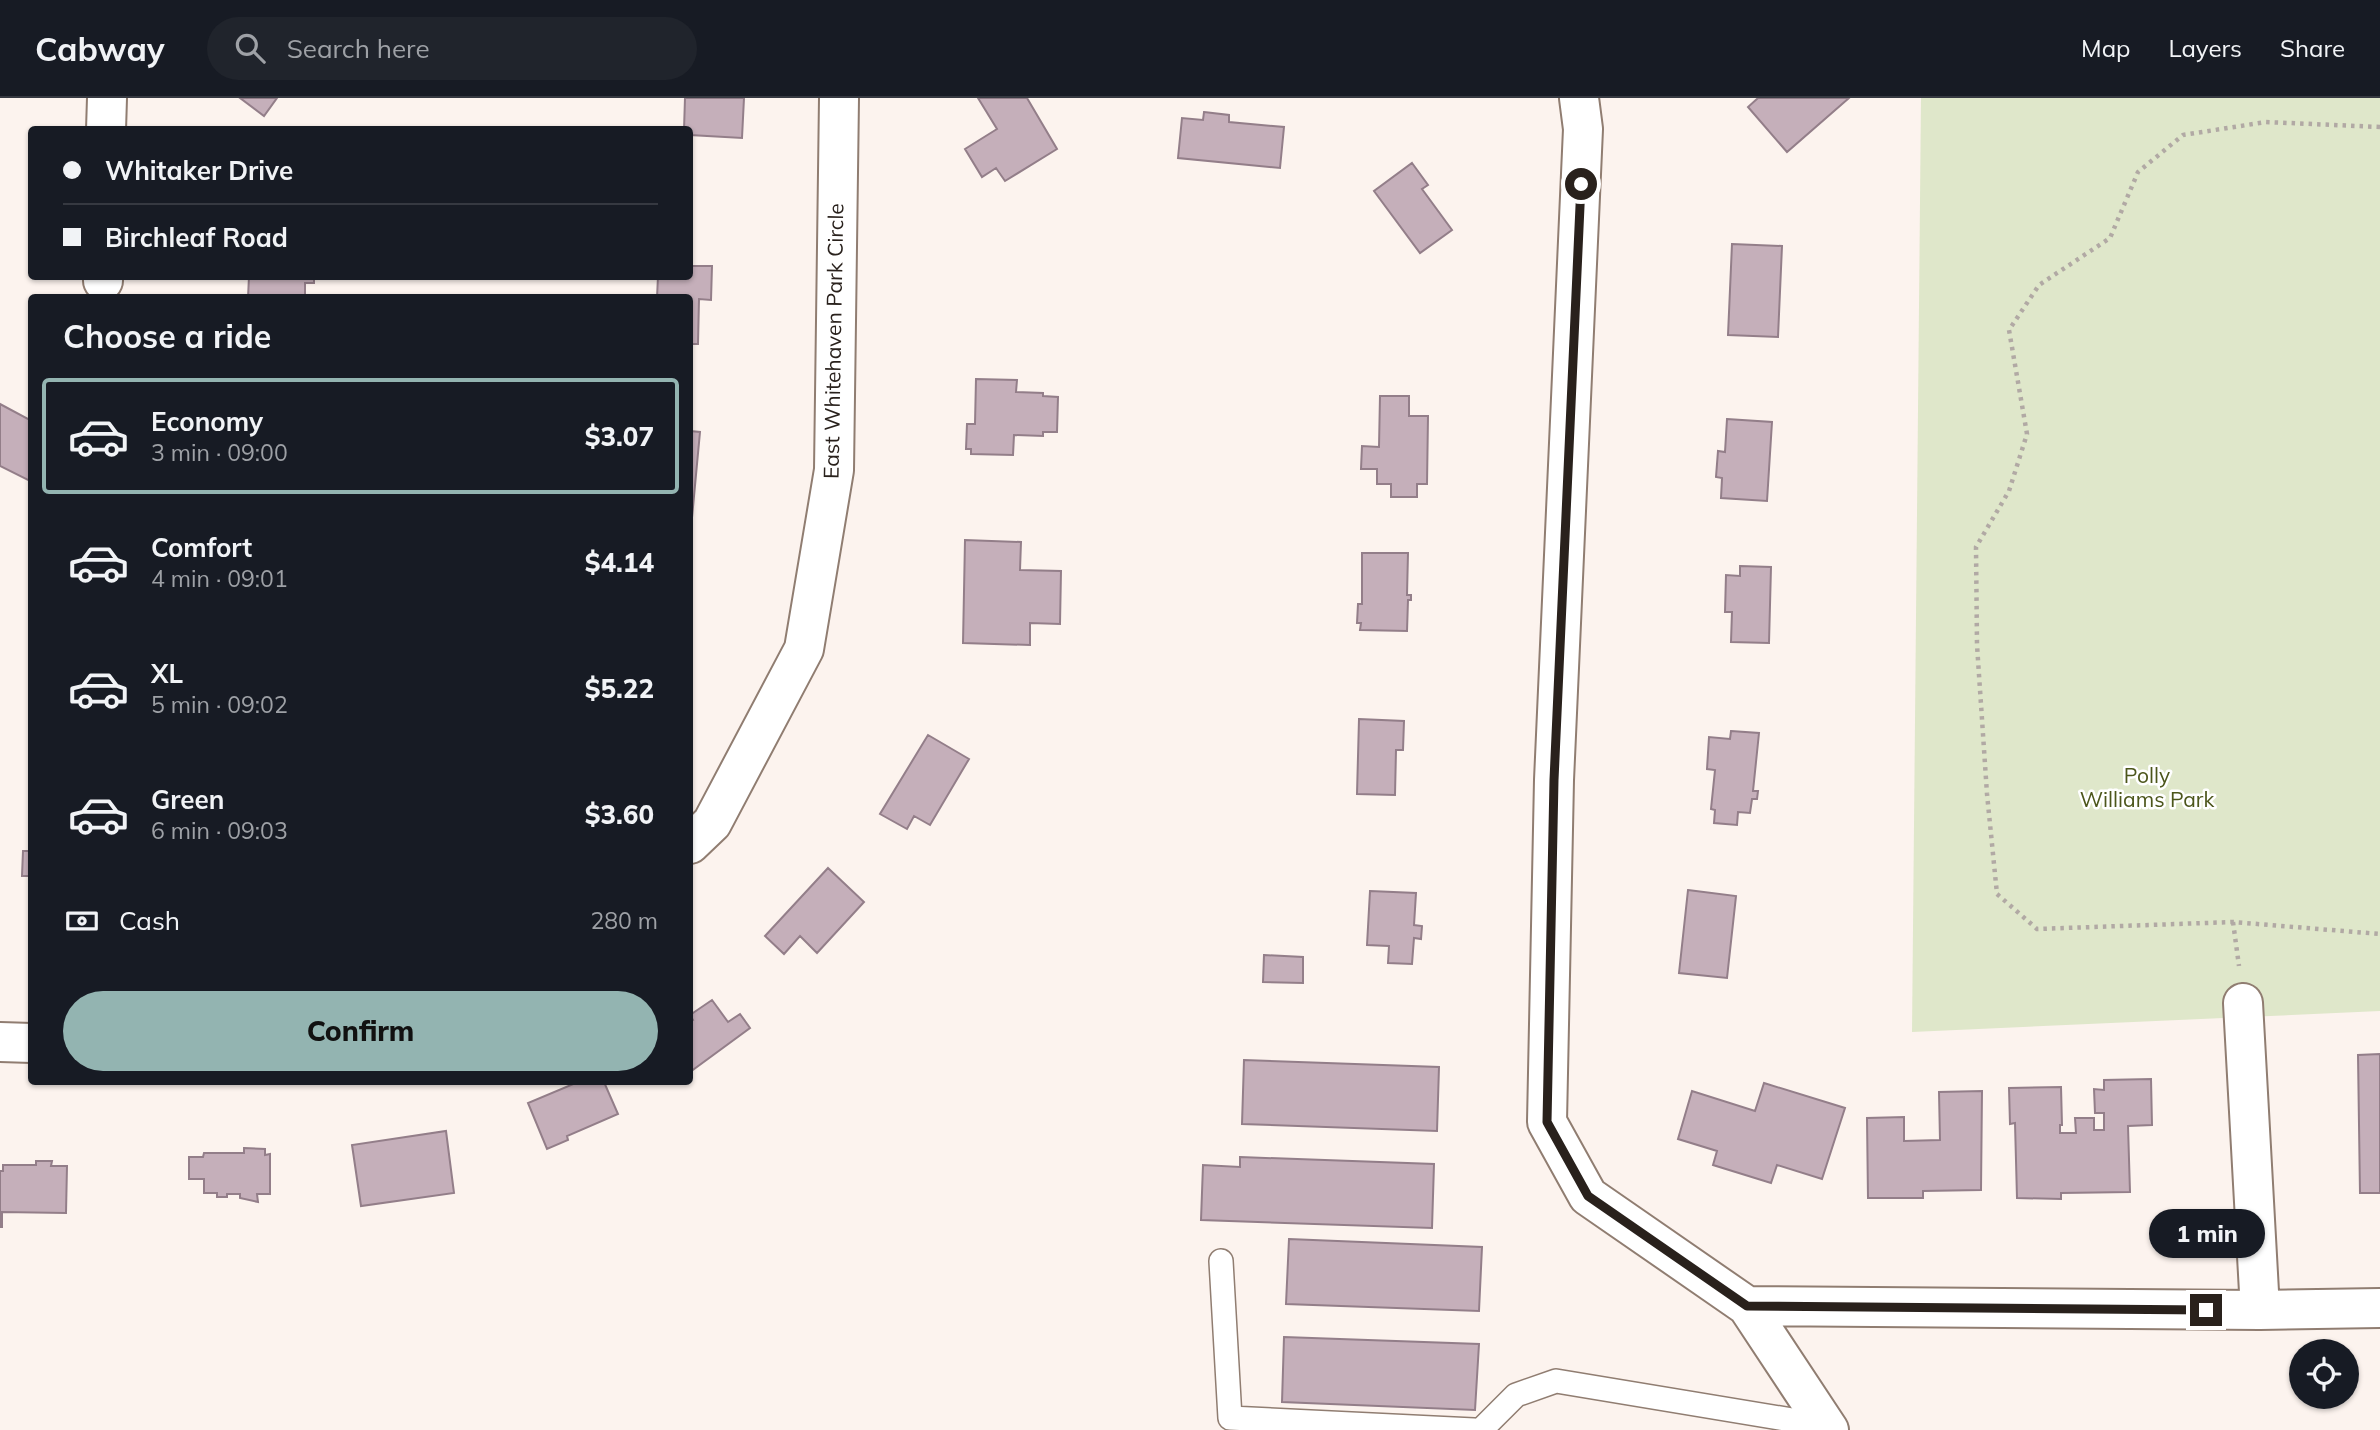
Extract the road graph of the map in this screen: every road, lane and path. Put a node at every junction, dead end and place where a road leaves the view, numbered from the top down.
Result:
1 (107, 98) edge
2 (839, 98) edge
3 (1579, 98) edge
4 (106, 126) edge
5 (2380, 127) edge
6 (693, 841) edge
7 (2380, 934) edge
8 (2243, 1003) dead end
9 (0, 1042) edge
10 (28, 1043) edge
11 (1221, 1261) dead end
12 (1747, 1306) junction
13 (2380, 1308) edge
14 (2260, 1310) junction
15 (1828, 1428) edge
16 (1441, 1429) edge
17 (1474, 1430) edge
18 (1481, 1430) edge

1 - 4 street
2 - 6 street, East Whitehaven Park Circle
3 - 12 street
5 - 7 path
8 - 14 street
9 - 10 street
11 - 16 lane
12 - 14 street
12 - 15 street
13 - 14 street
15 - 18 lane
16 - 17 lane

